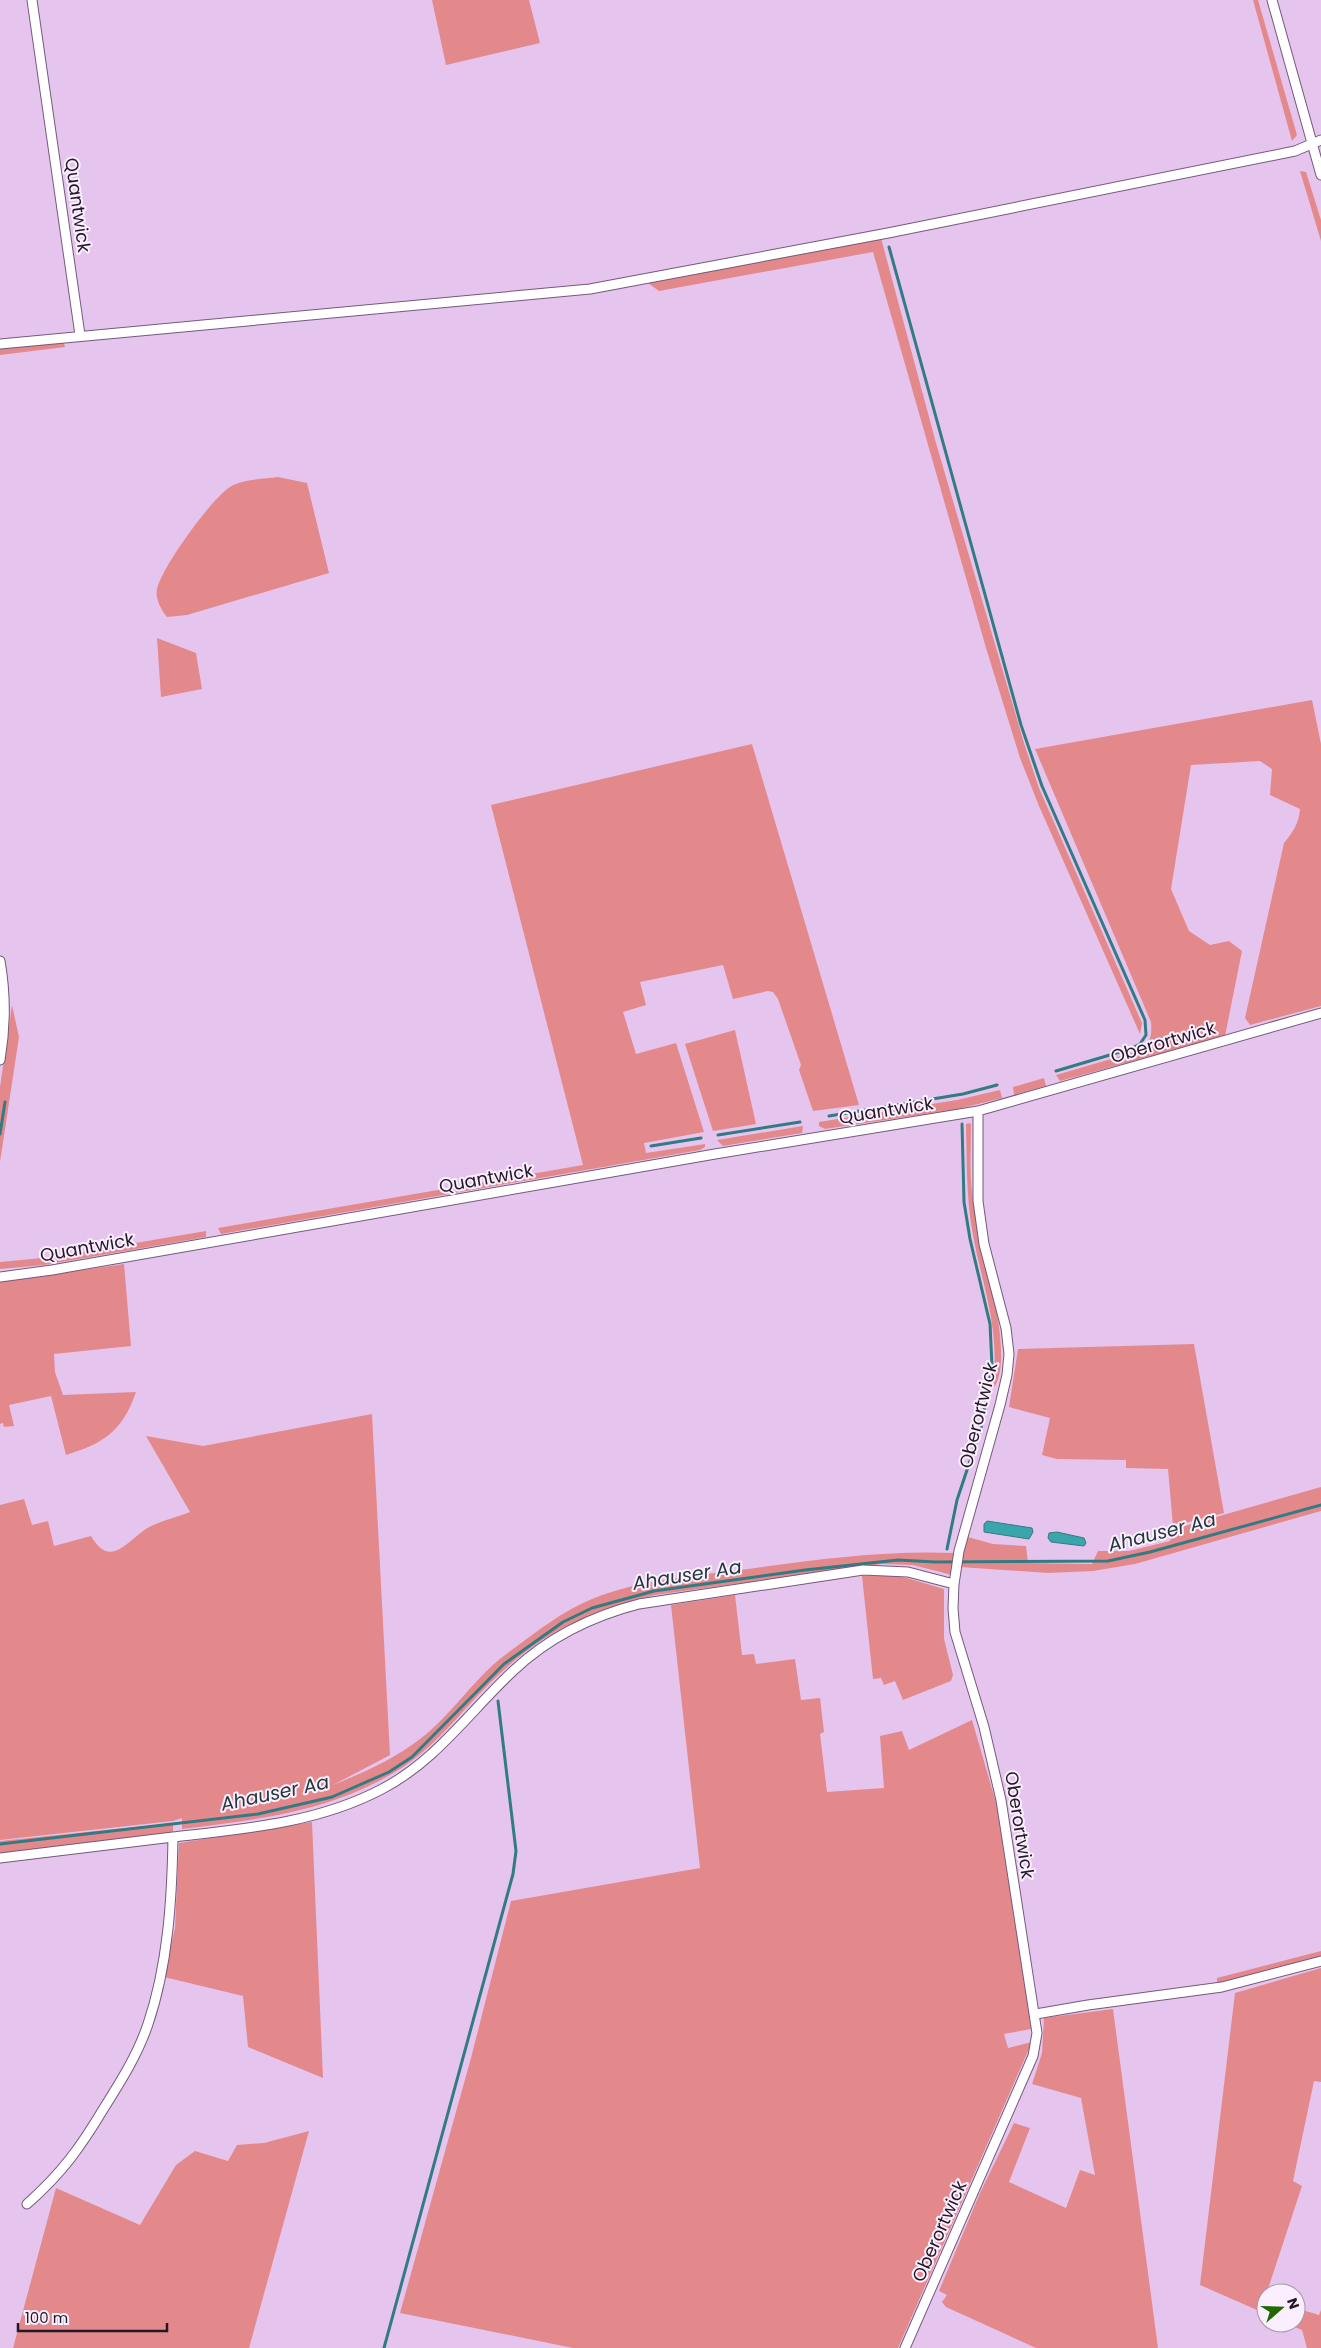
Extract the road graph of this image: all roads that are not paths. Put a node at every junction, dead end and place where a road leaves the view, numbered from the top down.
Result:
1 (32, 0) edge
2 (1272, 0) edge
3 (1321, 140) edge
4 (1312, 144) junction
5 (1321, 175) edge
6 (80, 335) junction
7 (0, 344) edge
8 (0, 961) edge
9 (1321, 1013) edge
10 (0, 1060) edge
11 (978, 1111) junction
12 (0, 1277) edge
13 (954, 1584) junction
14 (173, 1837) junction
15 (0, 1858) edge
16 (1321, 1961) edge
17 (1036, 2014) junction
18 (27, 2204) dead end
19 (906, 2348) edge

1 - 6 street, Quantwick
2 - 4 street
3 - 4 street
4 - 5 street
4 - 6 street
6 - 7 street
8 - 10 street
9 - 11 street, Oberortwick
11 - 12 street, Quantwick
11 - 13 street, Oberortwick
13 - 14 street
13 - 17 street, Oberortwick
14 - 15 street
14 - 18 street
16 - 17 street
17 - 19 street, Oberortwick

